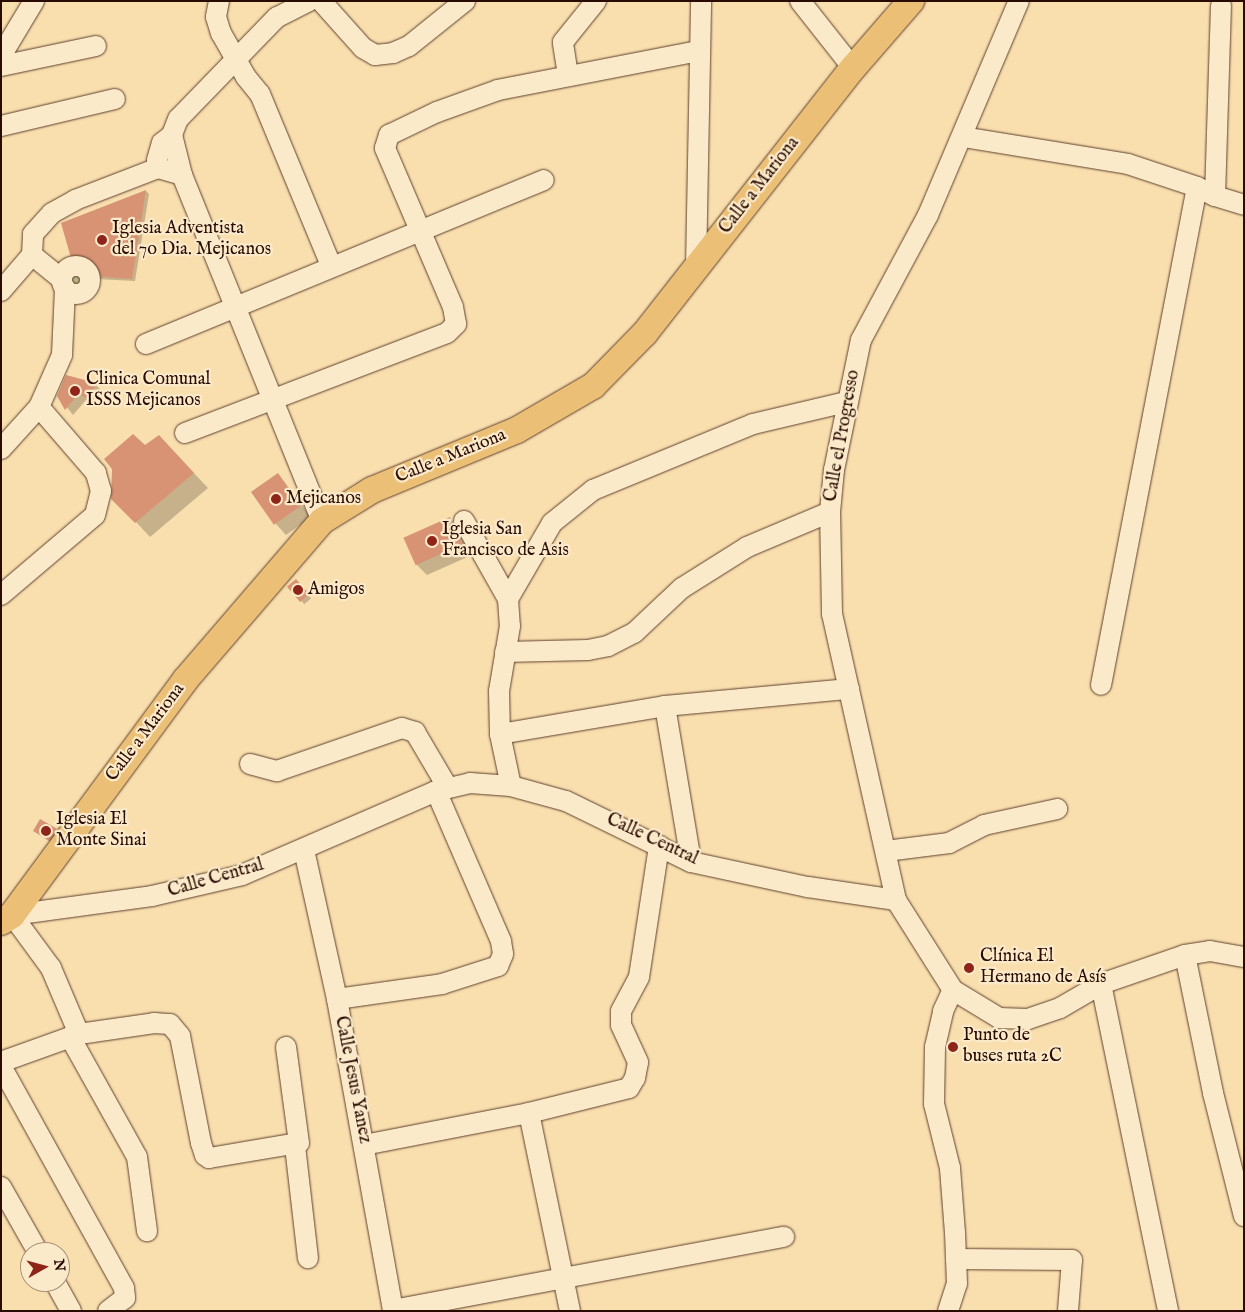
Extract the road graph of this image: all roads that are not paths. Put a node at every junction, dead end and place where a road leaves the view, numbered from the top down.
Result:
1 (34, 1) edge
2 (219, 1) edge
3 (309, 1) edge
4 (321, 1) edge
5 (465, 1) edge
6 (596, 1) edge
7 (701, 1) edge
8 (800, 1) edge
9 (911, 1) edge
10 (1019, 1) edge
11 (1220, 6) dead end
12 (96, 46) dead end
13 (698, 51) junction
14 (1, 56) edge
15 (236, 60) junction
16 (1, 66) edge
17 (852, 68) junction
18 (568, 75) junction
19 (115, 99) dead end
20 (1, 126) edge
21 (172, 135) junction
22 (963, 137) junction
23 (158, 168) junction
24 (182, 175) junction
25 (544, 180) dead end
26 (1197, 186) junction
27 (1215, 196) junction
28 (1244, 205) edge
29 (418, 230) junction
30 (32, 255) junction
31 (331, 265) junction
32 (696, 267) junction
33 (1, 291) edge
34 (234, 306) junction
35 (146, 344) dead end
36 (272, 400) junction
37 (846, 402) junction
38 (39, 408) junction
39 (185, 433) dead end
40 (1, 449) edge
41 (830, 512) junction
42 (322, 521) junction
43 (464, 521) dead end
44 (1, 595) edge
45 (508, 599) junction
46 (505, 652) junction
47 (1101, 685) dead end
48 (850, 690) junction
49 (665, 706) junction
50 (500, 734) junction
51 (250, 764) dead end
52 (511, 786) junction
53 (442, 790) junction
54 (1057, 809) dead end
55 (659, 846) junction
56 (304, 850) junction
57 (886, 851) junction
58 (691, 862) junction
59 (896, 900) junction
60 (7, 919) edge
61 (1185, 955) junction
62 (1244, 957) edge
63 (1101, 984) junction
64 (953, 990) junction
65 (337, 999) junction
66 (74, 1035) junction
67 (286, 1047) dead end
68 (1, 1062) edge
69 (1, 1066) edge
70 (529, 1113) junction
71 (364, 1145) junction
72 (295, 1146) junction
73 (1, 1187) edge
74 (1244, 1216) edge
75 (147, 1232) dead end
76 (784, 1237) dead end
77 (32, 1242) edge
78 (308, 1258) dead end
79 (956, 1259) junction
80 (563, 1276) junction
81 (61, 1292) edge
82 (110, 1310) edge
83 (393, 1310) edge
84 (71, 1311) edge
85 (570, 1311) edge
86 (948, 1311) edge
87 (1068, 1311) edge
88 (1168, 1311) edge

1 - 14 street
2 - 15 street
3 - 15 street
4 - 5 street
6 - 18 street
7 - 13 street
8 - 17 street
9 - 17 main road, Calle a Mariona
10 - 22 street, Calle el Progresso
11 - 27 street
12 - 16 street
13 - 18 street
13 - 32 street
15 - 21 street
15 - 31 street
17 - 32 main road, Calle a Mariona
18 - 29 street
19 - 20 street
21 - 23 street
21 - 24 street
22 - 26 street
22 - 37 street, Calle el Progresso
23 - 24 street
23 - 30 street
24 - 34 street
25 - 29 street
26 - 27 street
26 - 47 street
27 - 28 street
29 - 31 street
29 - 36 street
30 - 33 street
30 - 38 street
31 - 34 street
32 - 42 main road, Calle a Mariona
34 - 35 street
34 - 36 street
36 - 39 street
36 - 42 street
37 - 41 street, Calle el Progresso
37 - 45 street
38 - 40 street
38 - 44 street
41 - 46 street
41 - 48 street, Calle el Progresso
42 - 60 main road, Calle a Mariona
43 - 45 street
45 - 46 street
46 - 50 street
48 - 49 street
48 - 57 street, Calle el Progresso
49 - 50 street
49 - 58 street
50 - 52 street
51 - 53 street
52 - 53 street, Calle Central
52 - 55 street, Calle Central
53 - 56 street, Calle Central
53 - 65 street
54 - 57 street
55 - 58 street, Calle Central
55 - 70 street
56 - 60 street, Calle Central
56 - 65 street, Calle Jesus Yanez
57 - 59 street, Calle el Progresso
58 - 59 street, Calle Central
59 - 64 street
60 - 66 street
61 - 62 street
61 - 63 street
61 - 74 street
63 - 64 street
63 - 88 street
64 - 79 street
65 - 71 street, Calle Jesus Yanez
66 - 68 street
66 - 72 street
66 - 75 street
67 - 72 street
69 - 82 street
70 - 71 street
70 - 80 street
71 - 83 street, Calle Jesus Yanez
72 - 78 street
73 - 77 street
76 - 80 street
79 - 86 street
79 - 87 street
80 - 83 street
80 - 85 street
81 - 84 street

